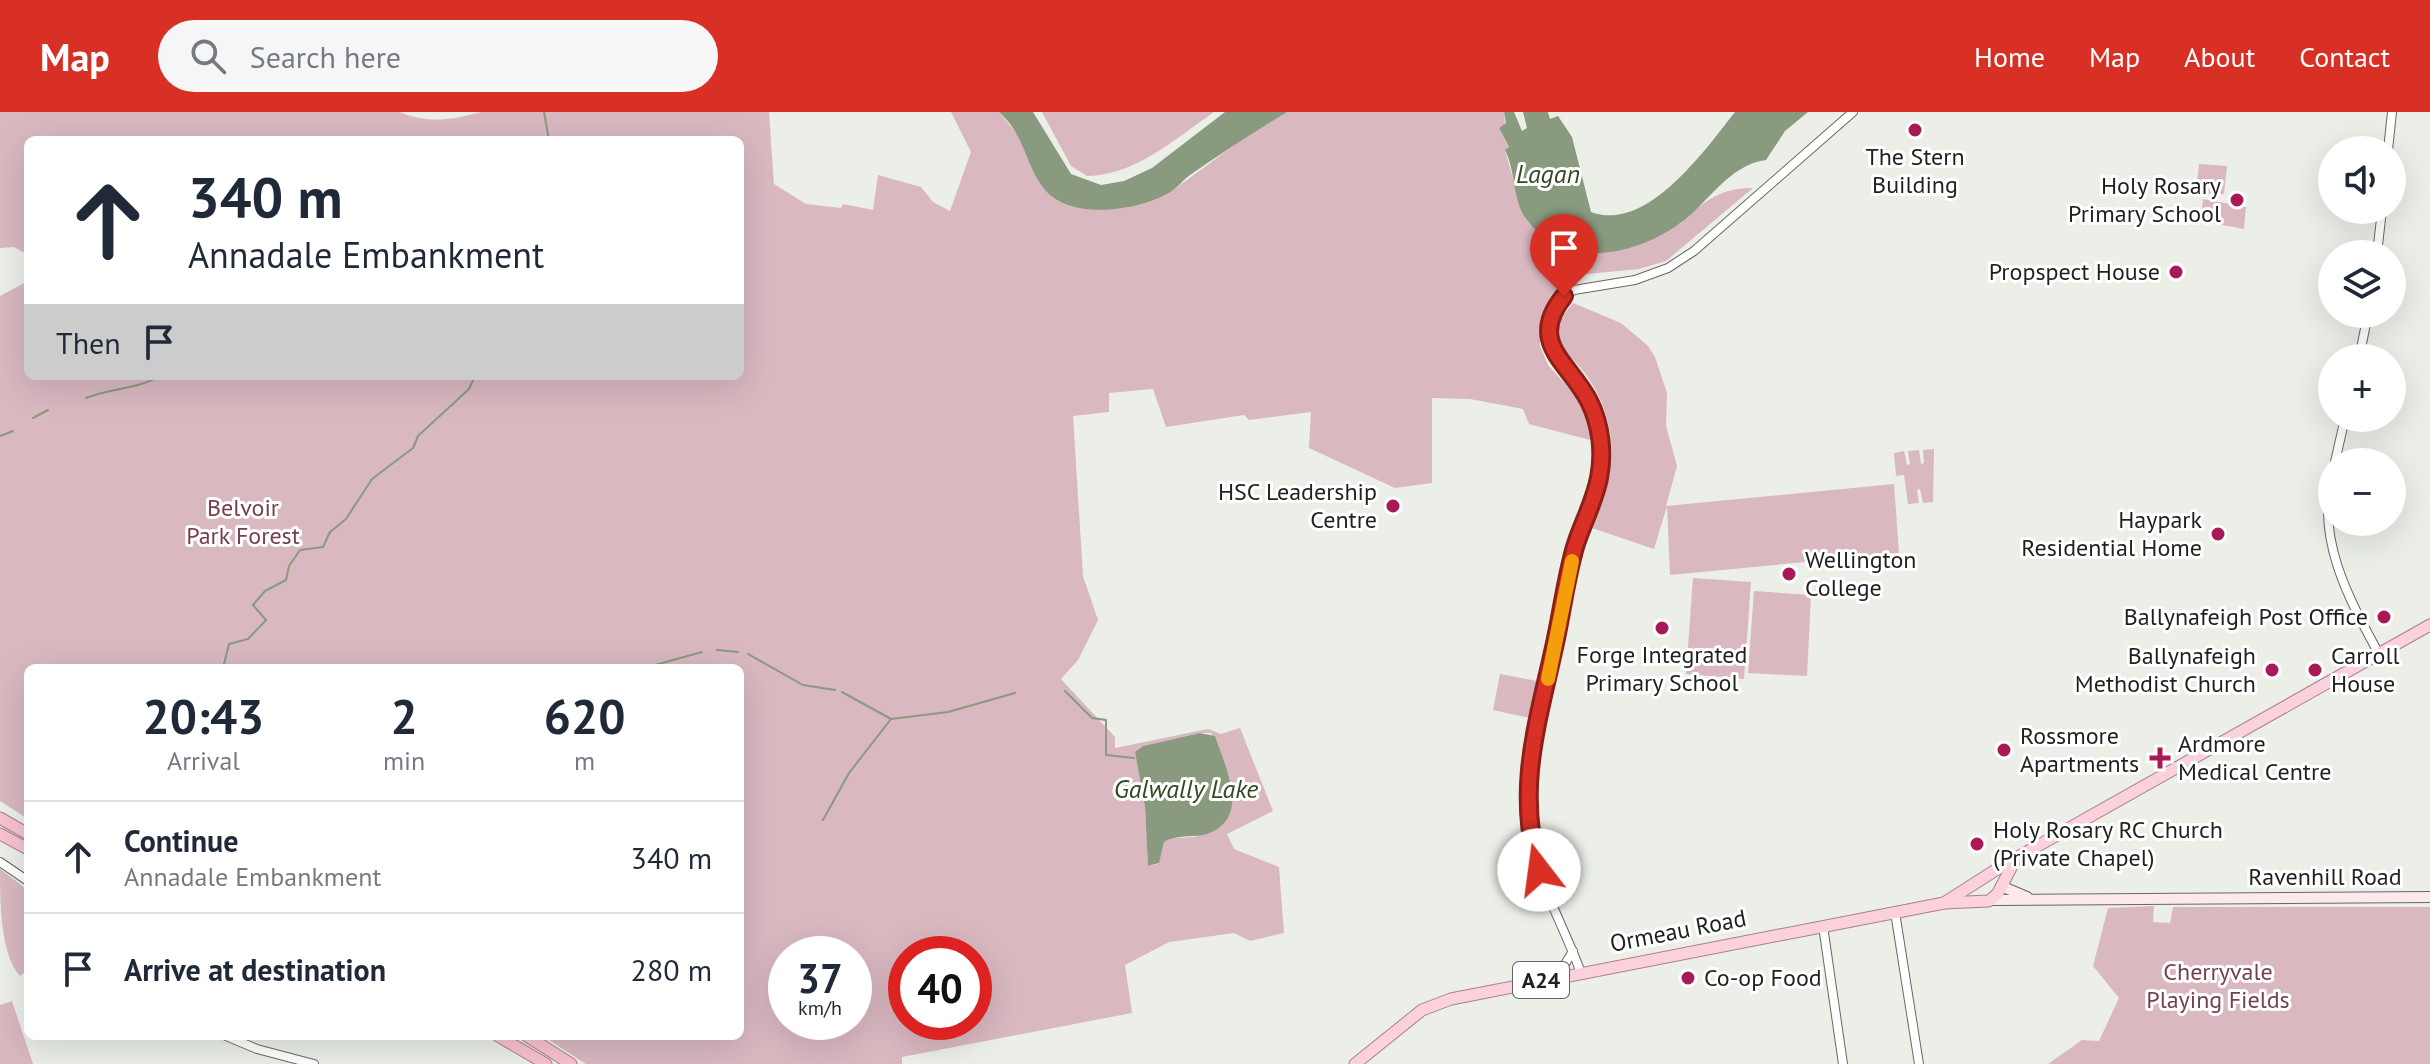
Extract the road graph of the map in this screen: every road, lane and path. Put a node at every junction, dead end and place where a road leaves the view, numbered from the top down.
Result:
1 (1853, 112) edge
2 (2392, 112) edge
3 (2389, 136) edge
4 (2332, 536) edge
5 (2430, 625) edge
6 (2379, 654) junction
7 (0, 818) edge
8 (24, 832) edge
9 (0, 834) edge
10 (24, 847) edge
11 (0, 862) edge
12 (2014, 862) junction
13 (1986, 876) junction
14 (24, 878) edge
15 (1974, 885) junction
16 (2001, 886) junction
17 (2430, 897) edge
18 (2029, 898) junction
19 (1978, 900) junction
20 (1992, 900) junction
21 (1944, 903) junction
22 (1895, 912) junction
23 (1823, 926) junction
24 (1573, 951) junction
25 (1581, 973) junction
26 (1557, 977) junction
27 (236, 1040) edge
28 (505, 1040) edge
29 (533, 1040) edge
30 (1355, 1063) edge
31 (314, 1064) edge
32 (546, 1064) edge
33 (571, 1064) edge
34 (1843, 1064) edge
35 (1919, 1064) edge

1 - 24 street
2 - 3 street
4 - 6 street
5 - 6 main road, Ormeau Road / A24
6 - 12 main road, Ormeau Road / A24
7 - 8 highway
9 - 10 highway
11 - 14 street
12 - 13 main road, Ormeau Road / A24
12 - 16 main road
13 - 15 main road, Ormeau Road / A24
13 - 16 main road
15 - 19 main road
15 - 21 main road, Ormeau Road / A24
16 - 18 main road, Ravenhill Road
16 - 20 main road
17 - 18 main road, Ravenhill Road
18 - 20 main road, Ravenhill Road
19 - 20 main road, Ormeau Road / A24
19 - 21 main road, Ormeau Road / A24
21 - 22 main road, Ormeau Road / A24
22 - 23 main road, Ormeau Road / A24
22 - 35 street
23 - 25 main road, Ormeau Road / A24
23 - 34 street
24 - 25 street
24 - 26 street
25 - 26 main road, Ormeau Road / A24
26 - 30 main road, Ormeau Road / A24
27 - 31 street
28 - 32 highway
29 - 33 highway

